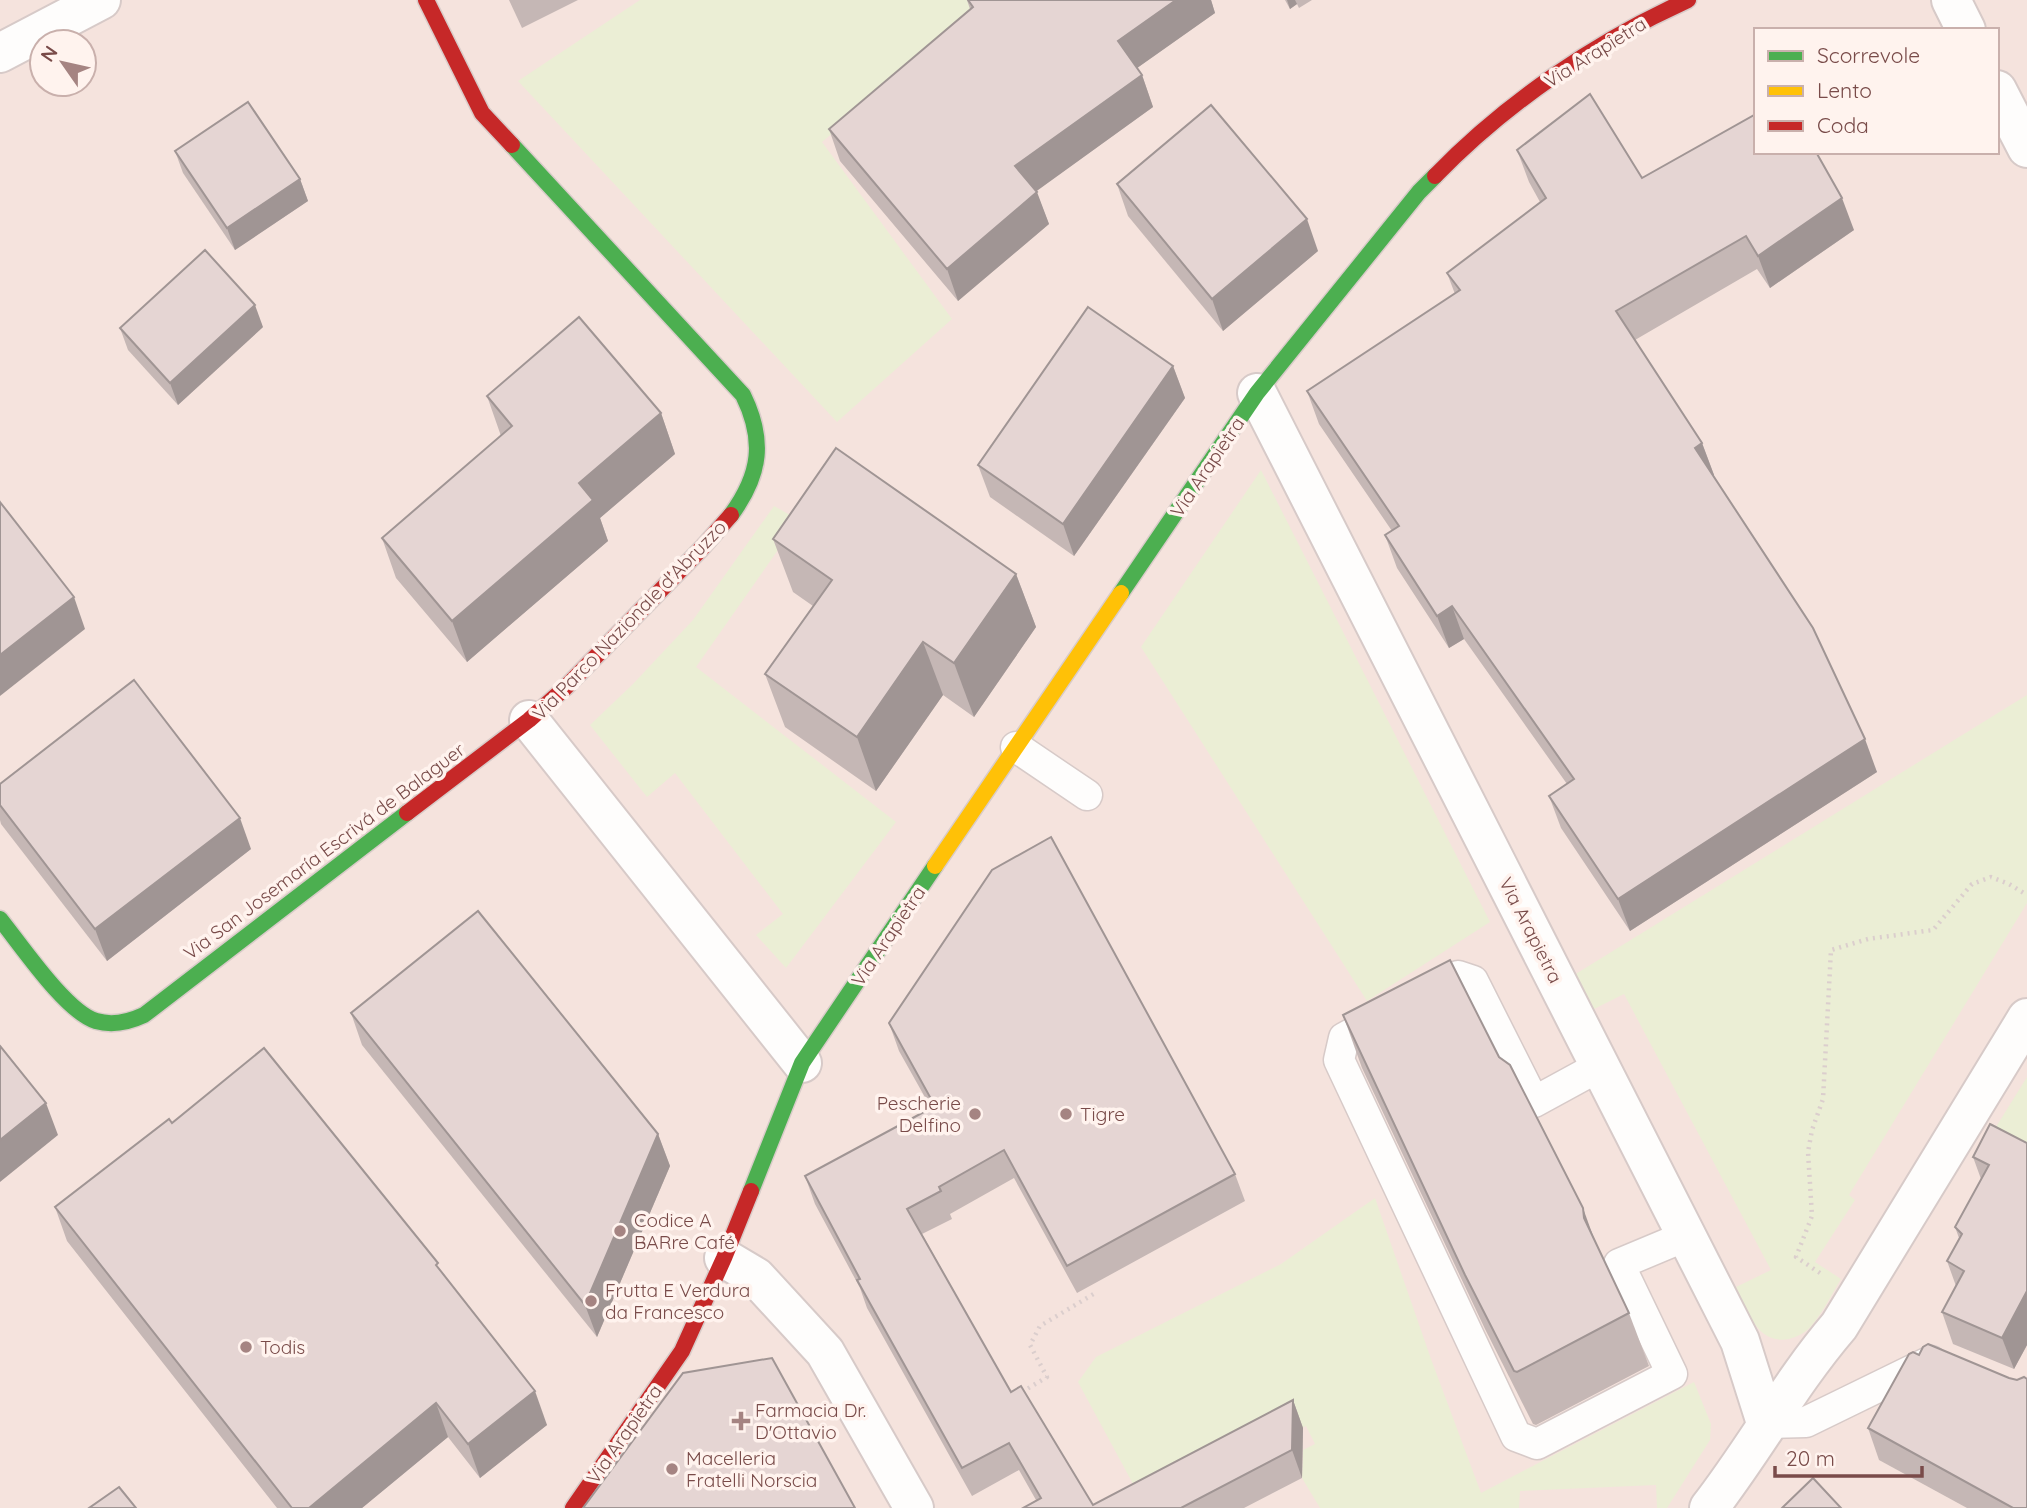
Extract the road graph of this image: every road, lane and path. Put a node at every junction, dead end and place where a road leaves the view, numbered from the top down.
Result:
1 (101, 0) edge
2 (426, 0) edge
3 (1688, 0) edge
4 (1951, 0) edge
5 (1965, 28) edge
6 (0, 54) edge
7 (1999, 94) edge
8 (2027, 148) edge
9 (1257, 393) junction
10 (529, 720) junction
11 (1016, 747) junction
12 (1087, 795) dead end
13 (2027, 895) edge
14 (0, 919) edge
15 (2027, 1018) edge
16 (802, 1063) junction
17 (1600, 1066) junction
18 (1686, 1236) junction
19 (724, 1258) junction
20 (1097, 1292) dead end
21 (1856, 1297) junction
22 (1820, 1348) junction
23 (1745, 1356) junction
24 (1963, 1367) edge
25 (1011, 1398) edge
26 (1778, 1435) junction
27 (573, 1508) edge
28 (914, 1508) edge
29 (1709, 1508) edge

1 - 6 street
2 - 10 street, Via Parco Nazionale d'Abruzzo
3 - 9 street, Via Arapietra
4 - 5 street
7 - 8 street
9 - 11 street, Via Arapietra
9 - 17 street, Via Arapietra
10 - 14 street, Via San Josemaría Escrivá de Balaguer
10 - 16 street, Via Parco Nazionale d'Abruzzo
11 - 12 lane
11 - 16 street, Via Arapietra
13 - 21 path
15 - 21 street
16 - 19 street, Via Arapietra
17 - 18 street, Via Arapietra
17 - 18 lane
18 - 23 street, Via Arapietra
19 - 27 street, Via Arapietra
19 - 28 street
20 - 25 path
21 - 22 street
22 - 23 street
22 - 26 street
23 - 26 street, Via Arapietra
24 - 26 lane
26 - 29 street

